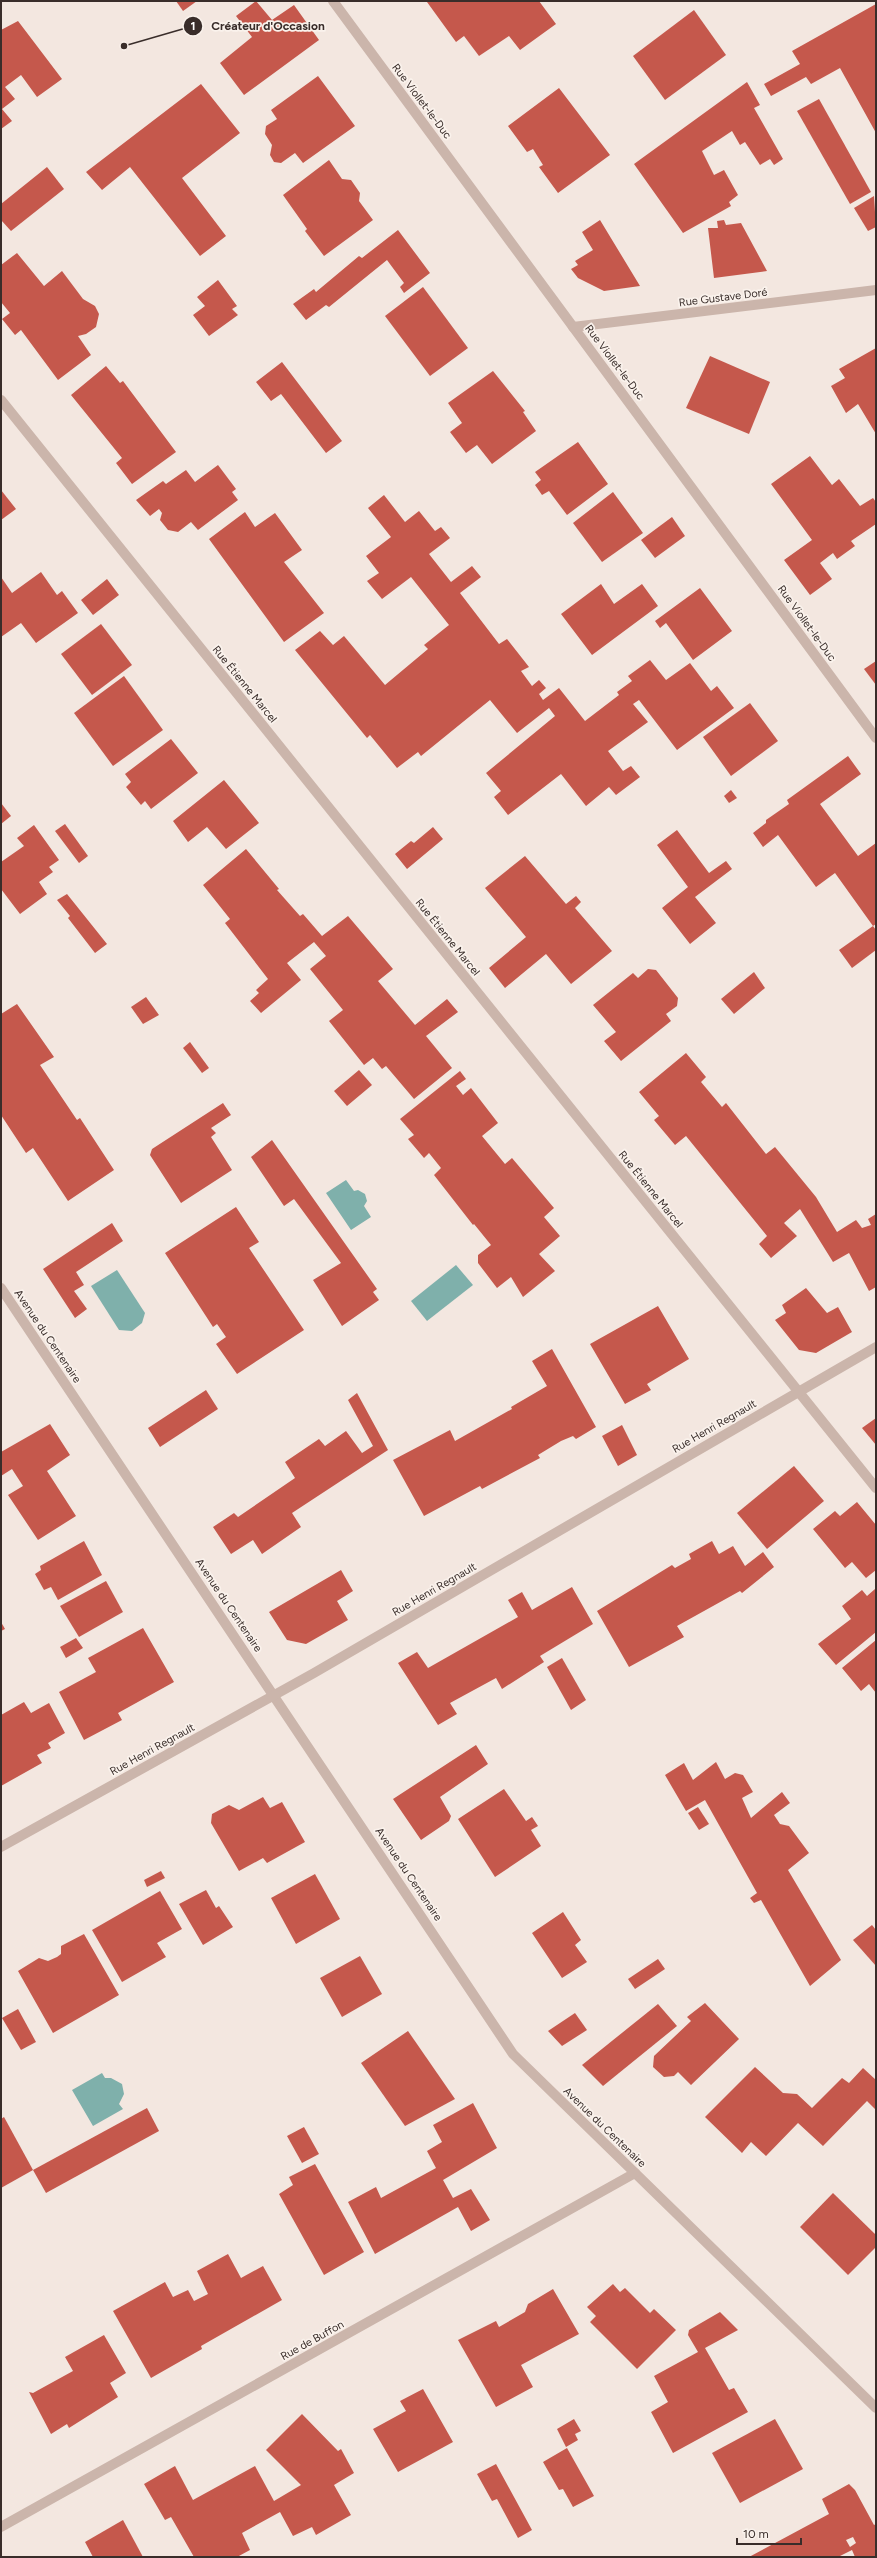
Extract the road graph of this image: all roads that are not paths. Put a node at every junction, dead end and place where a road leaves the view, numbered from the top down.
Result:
1 (333, 1) edge
2 (876, 290) edge
3 (573, 327) junction
4 (1, 400) edge
5 (876, 738) edge
6 (1, 1288) edge
7 (876, 1347) edge
8 (798, 1392) junction
9 (876, 1488) edge
10 (274, 1694) junction
11 (1, 1847) edge
12 (635, 2173) junction
13 (876, 2408) edge
14 (1, 2528) edge

1 - 3 street, Rue Viollet-le-Duc
2 - 3 street, Rue Gustave Doré
3 - 5 street, Rue Viollet-le-Duc
4 - 8 street, Rue Étienne Marcel
6 - 10 street, Avenue du Centenaire
7 - 8 street, Rue Henri Regnault
8 - 9 street, Rue Étienne Marcel
8 - 10 street, Rue Henri Regnault
10 - 11 street, Rue Henri Regnault
10 - 12 street, Avenue du Centenaire
12 - 13 street, Avenue du Centenaire
12 - 14 street, Rue de Buffon

